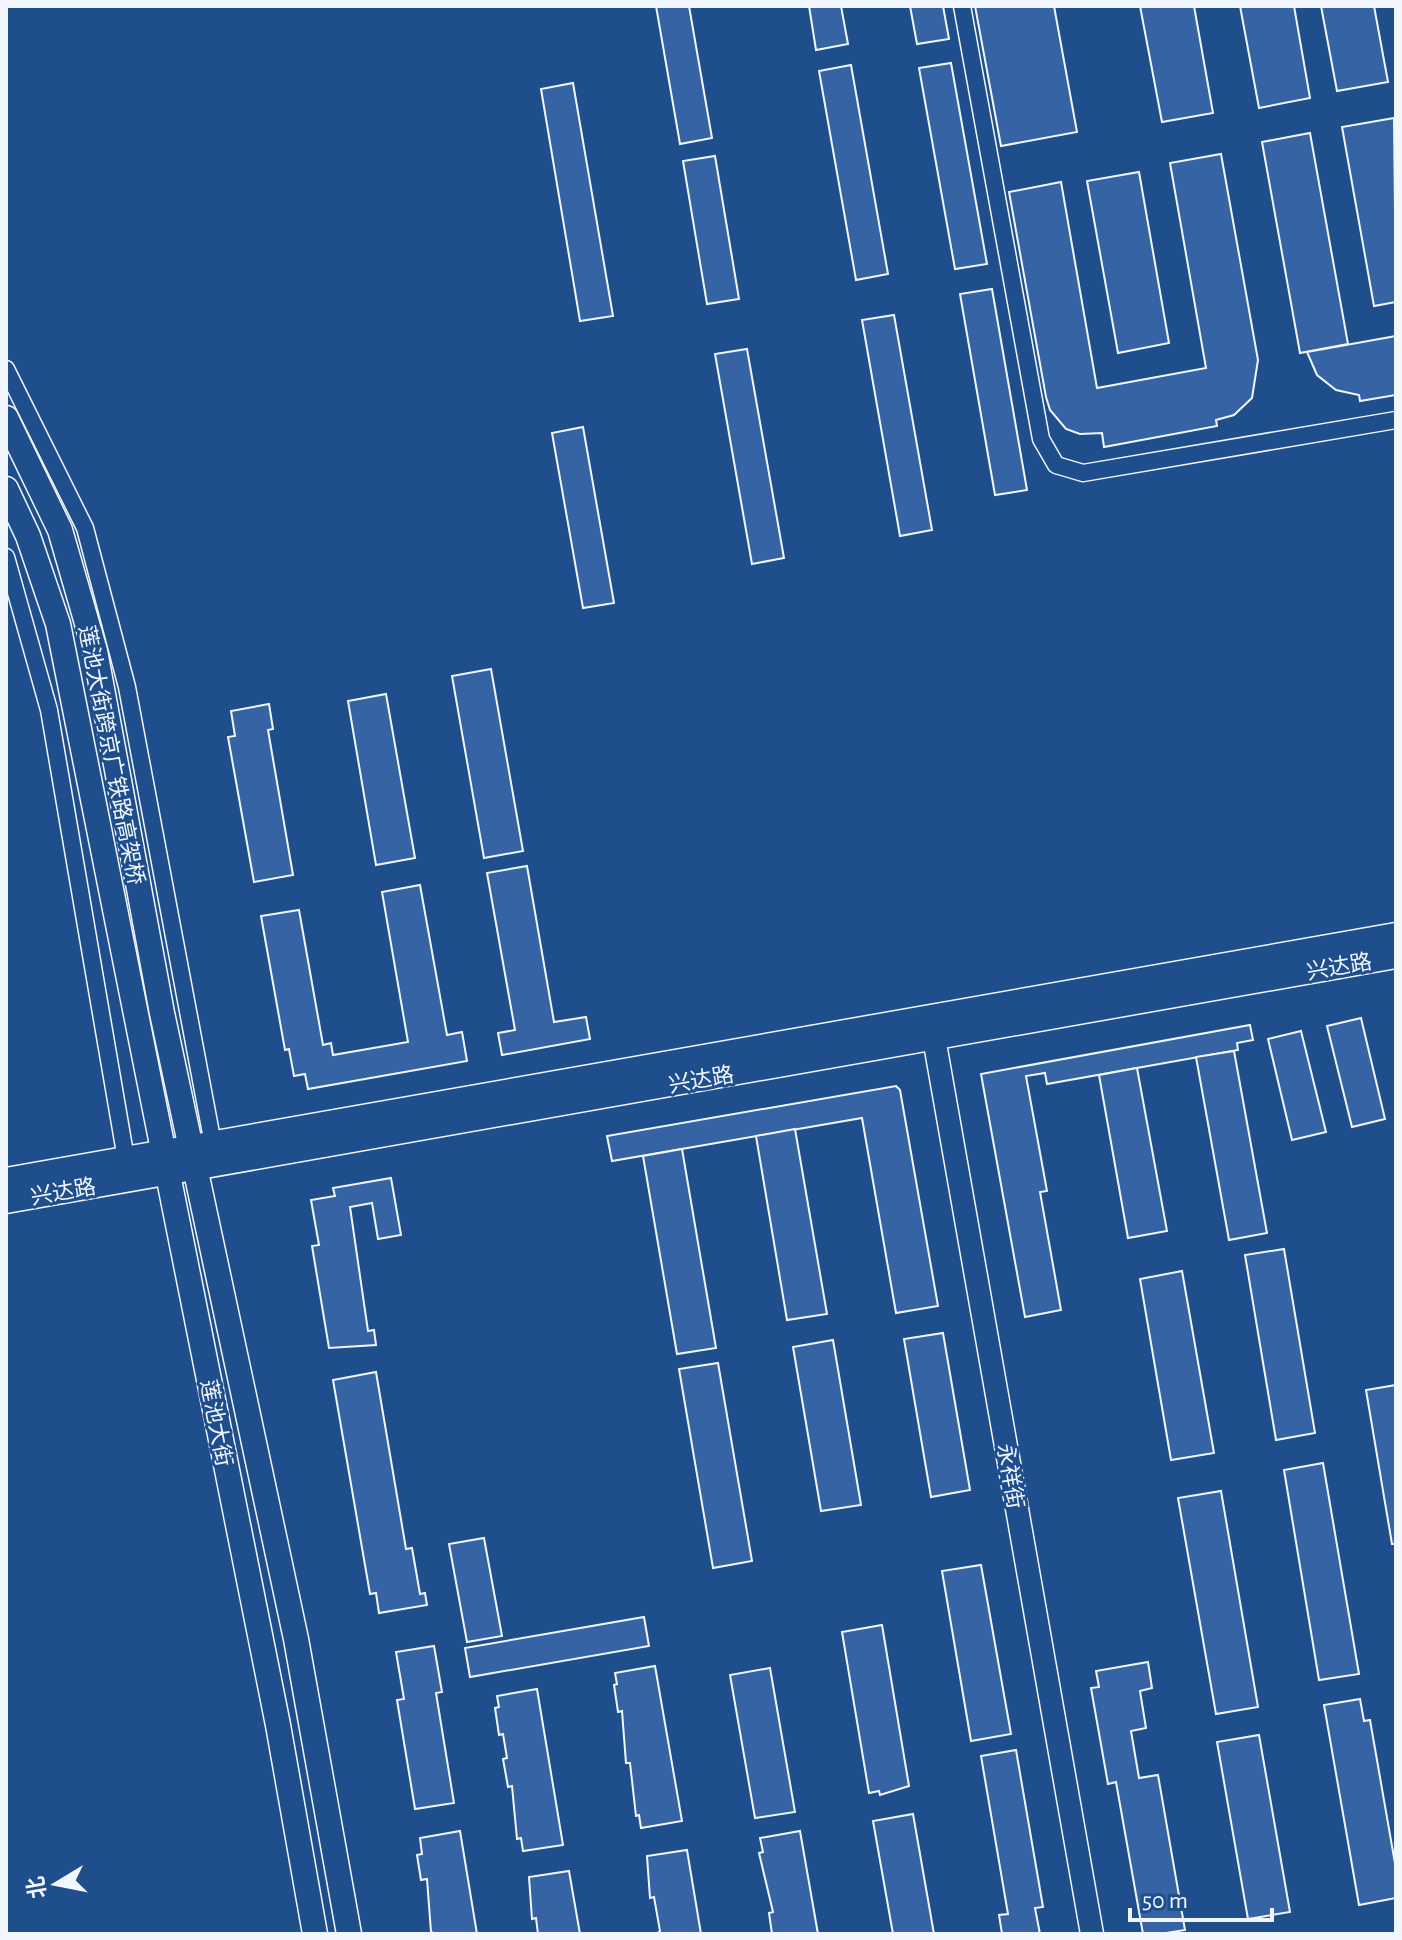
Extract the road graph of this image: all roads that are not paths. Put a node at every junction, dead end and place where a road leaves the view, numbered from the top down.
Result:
1 (962, 6) edge
2 (6, 369) edge
3 (6, 418) edge
4 (1396, 420) edge
5 (6, 489) edge
6 (6, 557) edge
7 (114, 914) joint
8 (144, 915) joint
9 (1396, 935) edge
10 (1396, 956) edge
11 (933, 1028) junction
12 (201, 1153) junction
13 (126, 1159) junction
14 (166, 1163) junction
15 (6, 1180) edge
16 (6, 1201) edge
17 (315, 1934) edge
18 (349, 1934) edge
19 (1092, 1934) edge

1 - 4 street
2 - 12 street
3 - 8 main road, 莲池大街跨京广铁路高架桥
5 - 7 main road, 莲池大街跨京广铁路高架桥
6 - 13 street
7 - 14 main road, 莲池大街
8 - 12 main road, 莲池大街
9 - 11 main road, 兴达路
10 - 11 main road, 兴达路
11 - 12 main road, 兴达路
11 - 19 street, 永祥街
12 - 14 main road, 兴达路
12 - 18 main road, 莲池大街
13 - 14 main road, 兴达路
13 - 15 main road, 兴达路
14 - 16 main road, 兴达路
14 - 17 main road, 莲池大街

